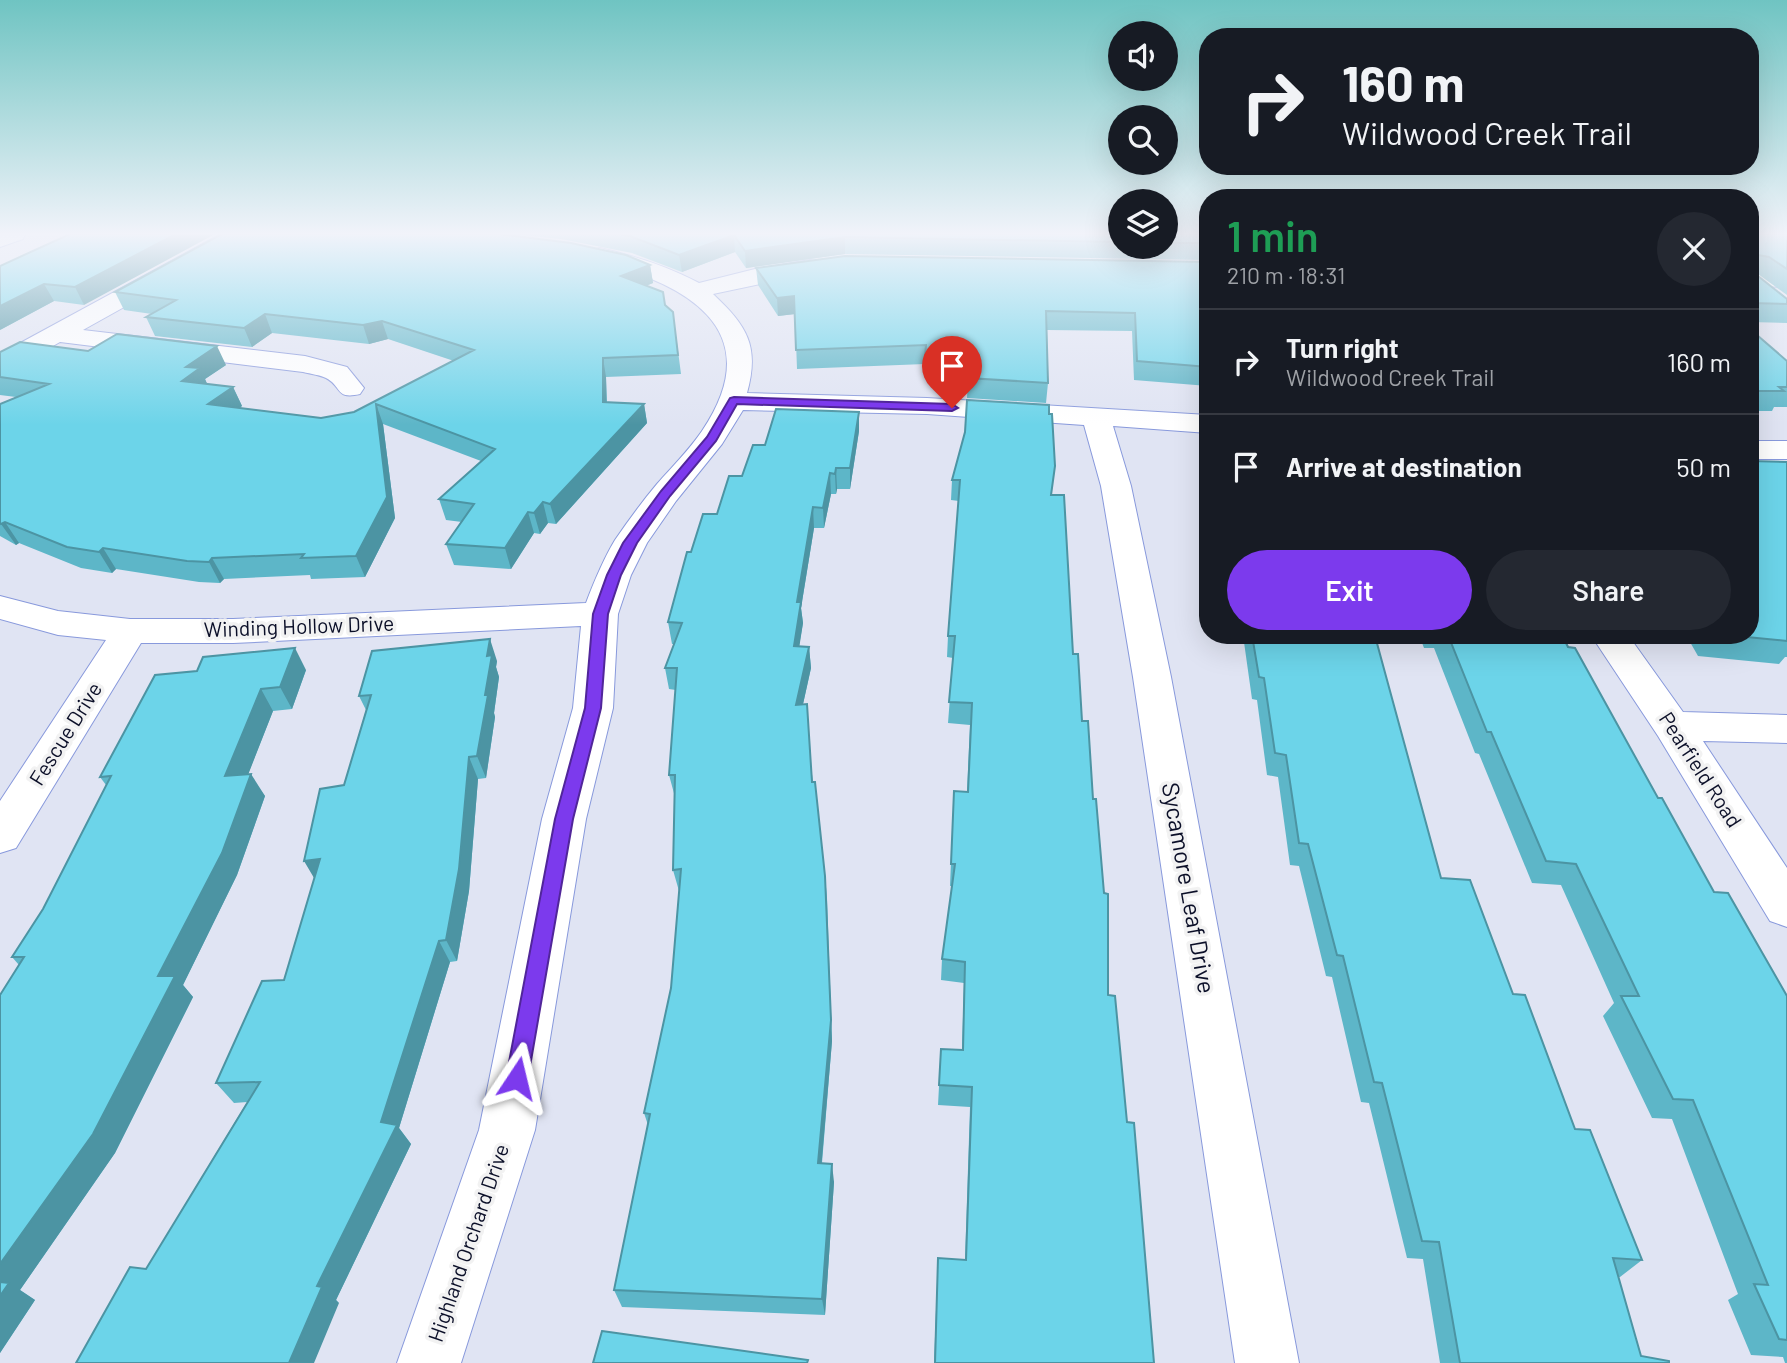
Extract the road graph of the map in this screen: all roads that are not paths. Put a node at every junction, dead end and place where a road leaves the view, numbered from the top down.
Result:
1 (123, 298) edge
2 (703, 298) edge
3 (1771, 298) edge
4 (1778, 303) edge
5 (57, 334) junction
6 (0, 365) edge
7 (350, 388) dead end
8 (734, 401) junction
9 (1096, 416) junction
10 (1199, 423) edge
11 (1759, 450) edge
12 (1787, 450) edge
13 (0, 607) edge
14 (600, 614) junction
15 (130, 631) junction
16 (1615, 644) edge
17 (1672, 726) junction
18 (1787, 729) edge
19 (0, 836) edge
20 (1787, 907) edge
21 (429, 1363) edge
22 (1268, 1363) edge

1 - 5 street
2 - 8 street, Highland Orchard Drive
3 - 4 street
5 - 6 street
5 - 7 street
8 - 9 street
8 - 14 street, Highland Orchard Drive
9 - 10 street
9 - 22 street, Sycamore Leaf Drive
11 - 12 street
13 - 15 street, Winding Hollow Drive
14 - 15 street, Winding Hollow Drive
14 - 21 street, Highland Orchard Drive
15 - 19 street, Fescue Drive
16 - 17 street, Pearfield Road
17 - 18 street
17 - 20 street, Pearfield Road

